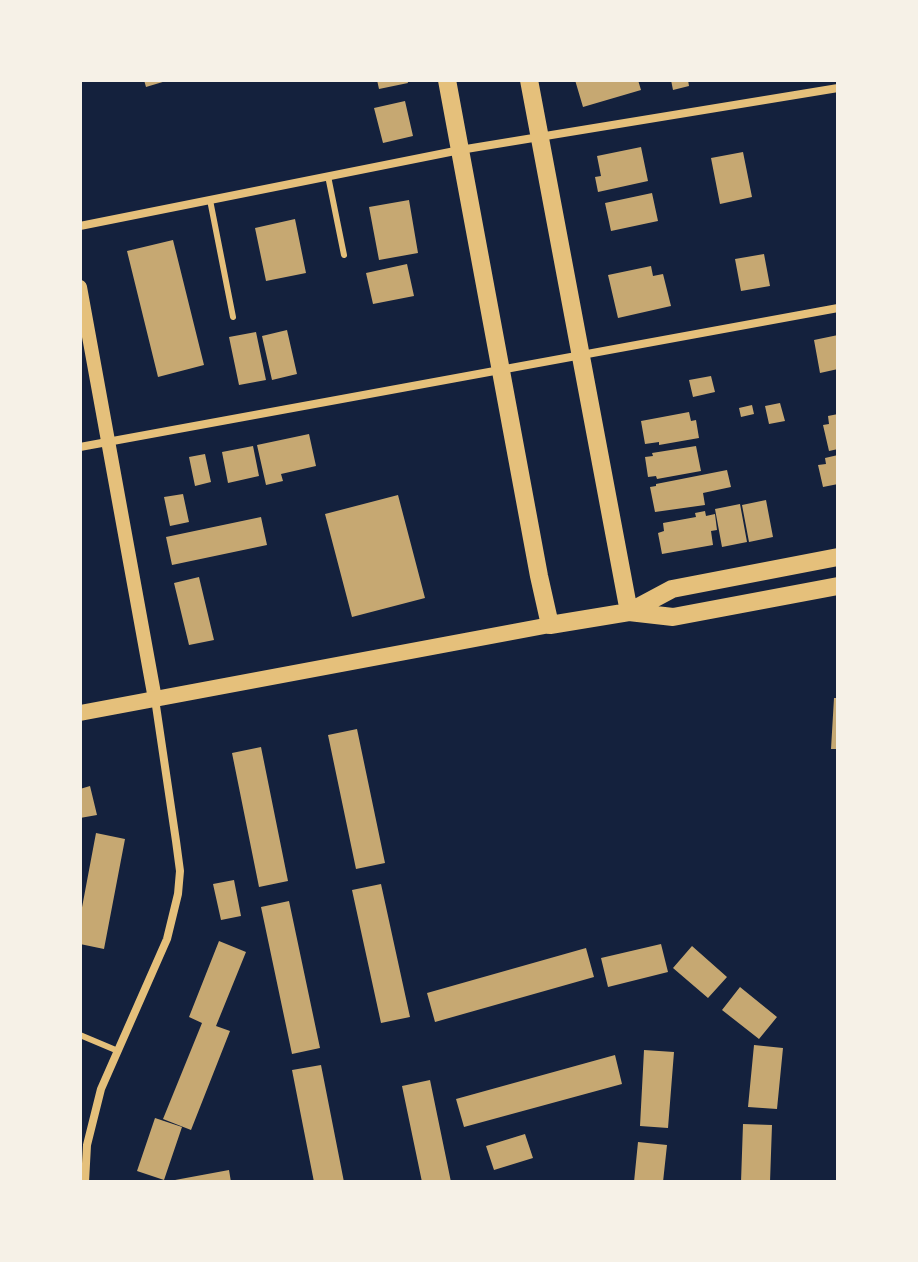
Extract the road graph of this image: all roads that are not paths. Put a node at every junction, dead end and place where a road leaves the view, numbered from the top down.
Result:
1 (447, 80) edge
2 (529, 80) edge
3 (838, 88) edge
4 (540, 137) junction
5 (460, 150) junction
6 (328, 176) junction
7 (210, 200) junction
8 (80, 226) edge
9 (344, 255) dead end
10 (80, 287) edge
11 (838, 308) edge
12 (233, 317) dead end
13 (581, 355) junction
14 (502, 369) junction
15 (108, 442) junction
16 (80, 447) edge
17 (838, 557) edge
18 (838, 586) edge
19 (629, 612) junction
20 (550, 625) junction
21 (155, 699) junction
22 (80, 713) edge
23 (80, 1035) edge
24 (118, 1051) junction
25 (85, 1182) edge

1 - 5 main road
2 - 4 main road
3 - 4 street
4 - 5 street
4 - 13 main road
5 - 6 street
5 - 14 main road
6 - 7 street
6 - 9 lane
7 - 8 street
7 - 12 lane
10 - 15 street
11 - 13 street
13 - 14 street
13 - 19 main road
14 - 15 street
14 - 20 main road
15 - 16 street
15 - 21 street
17 - 19 main road
18 - 19 main road
19 - 20 main road
20 - 21 main road
21 - 22 main road
21 - 24 street
23 - 24 lane
24 - 25 street

